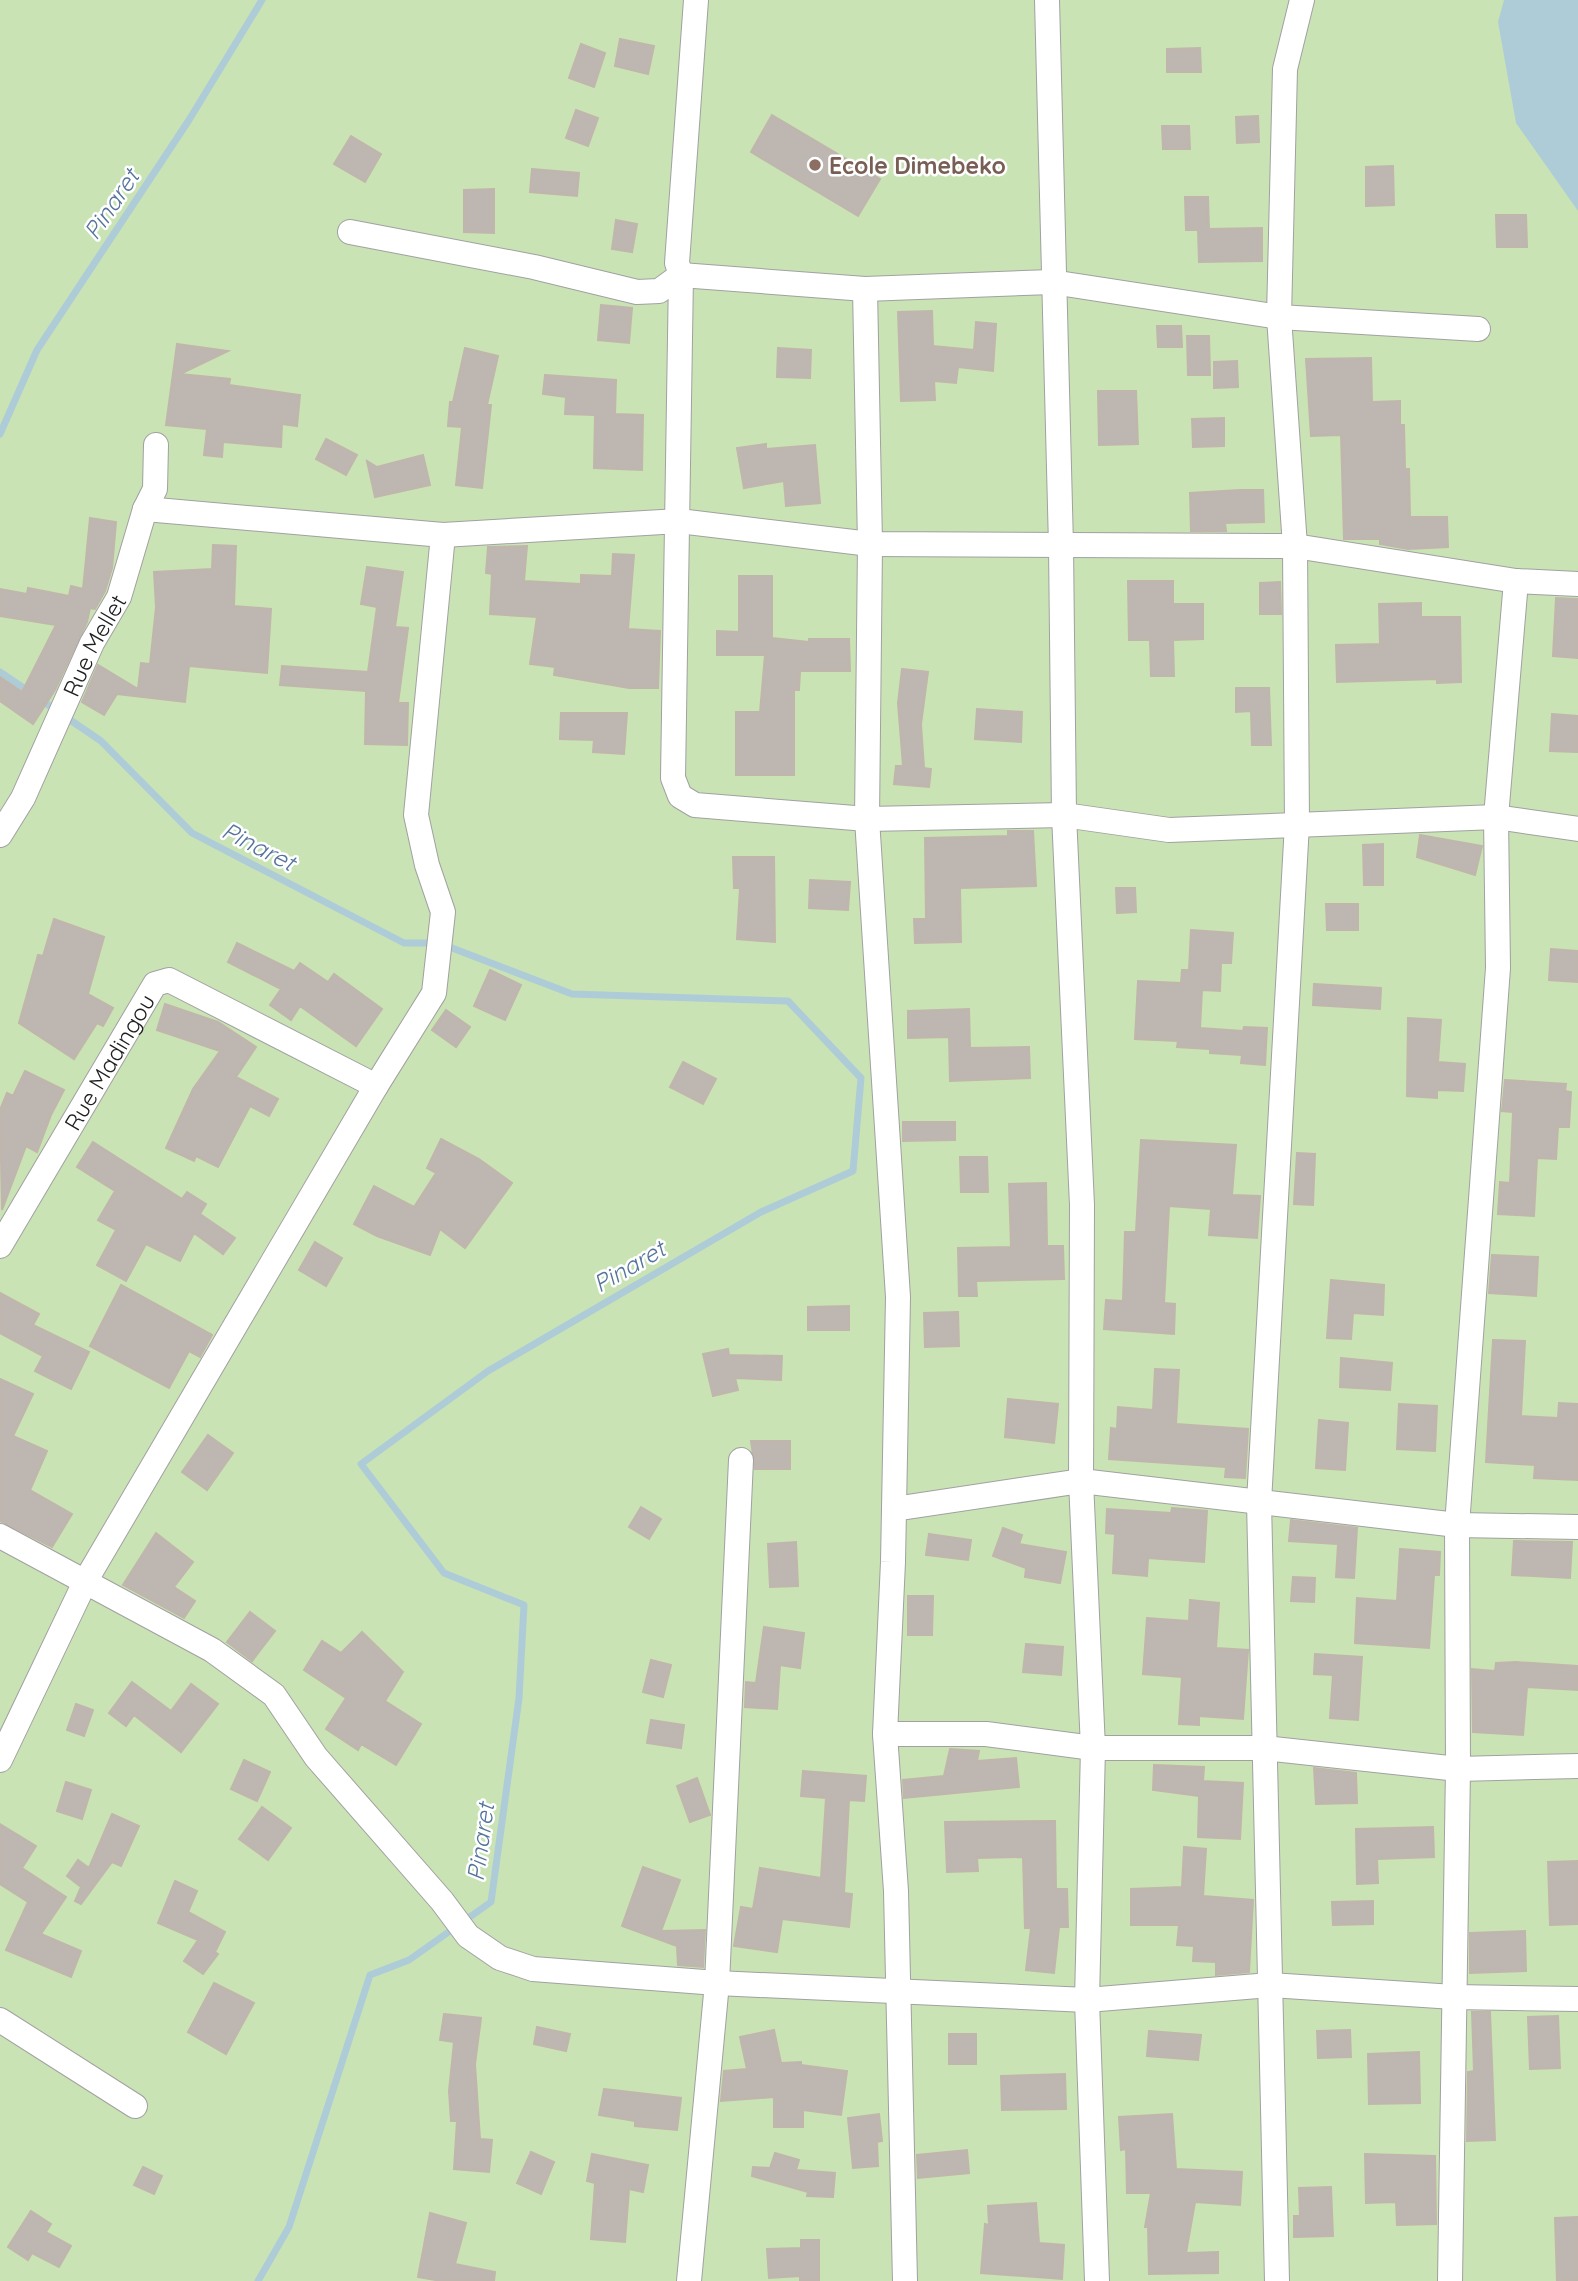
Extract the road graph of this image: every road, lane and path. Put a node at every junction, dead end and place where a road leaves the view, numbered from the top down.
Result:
1 (696, 0) edge
2 (1046, 0) edge
3 (1302, 0) edge
4 (350, 232) dead end
5 (681, 275) junction
6 (1052, 282) junction
7 (865, 289) junction
8 (1279, 317) junction
9 (1478, 329) dead end
10 (156, 445) dead end
11 (145, 509) junction
12 (679, 521) junction
13 (443, 535) junction
14 (870, 544) junction
15 (1062, 546) junction
16 (1295, 546) junction
17 (1516, 581) junction
18 (1578, 584) edge
19 (1064, 815) junction
20 (1496, 817) junction
21 (867, 819) junction
22 (1297, 824) junction
23 (1578, 829) edge
24 (0, 835) edge
25 (376, 1086) junction
26 (0, 1247) edge
27 (741, 1460) dead end
28 (1081, 1481) junction
29 (1259, 1503) junction
30 (894, 1509) junction
31 (1457, 1525) junction
32 (1578, 1527) edge
33 (0, 1536) edge
34 (86, 1580) junction
35 (885, 1734) junction
36 (1094, 1748) junction
37 (1264, 1748) junction
38 (0, 1760) edge
39 (1578, 1766) edge
40 (1458, 1769) junction
41 (717, 1983) junction
42 (1270, 1985) junction
43 (897, 1991) junction
44 (1454, 1997) junction
45 (1578, 1999) edge
46 (1087, 2000) junction
47 (0, 2020) edge
48 (135, 2106) dead end
49 (689, 2281) edge
50 (905, 2281) edge
51 (1097, 2281) edge
52 (1278, 2281) edge
53 (1450, 2281) edge

1 - 5 street
2 - 6 street
3 - 8 street
4 - 5 street
5 - 7 street
5 - 12 street
6 - 7 street
6 - 8 street
6 - 15 street
7 - 14 street
8 - 9 street
8 - 16 street
10 - 11 street, Rue Mellet
11 - 13 street
11 - 24 street, Rue Mellet
12 - 13 street
12 - 14 street
12 - 21 street
13 - 25 street
14 - 15 street
14 - 21 street
15 - 16 street
15 - 19 street
16 - 17 street
16 - 22 street
17 - 18 street
17 - 20 street
19 - 21 street
19 - 22 street
19 - 28 street
20 - 22 street
20 - 23 street
20 - 31 street
21 - 30 street
22 - 29 street
25 - 26 street, Rue Madingou
25 - 34 street
27 - 41 street
28 - 29 street
28 - 30 street
28 - 36 street
29 - 31 street
29 - 37 street
30 - 35 street
31 - 32 street
31 - 40 street
33 - 34 street
34 - 38 street
34 - 41 street
35 - 36 street
35 - 43 street
36 - 37 street
36 - 46 street
37 - 40 street
37 - 42 street
39 - 40 street
40 - 44 street
41 - 43 street
41 - 49 street
42 - 44 street
42 - 46 street
42 - 52 street
43 - 46 street
43 - 50 street
44 - 45 street
44 - 53 street
46 - 51 street
47 - 48 street

